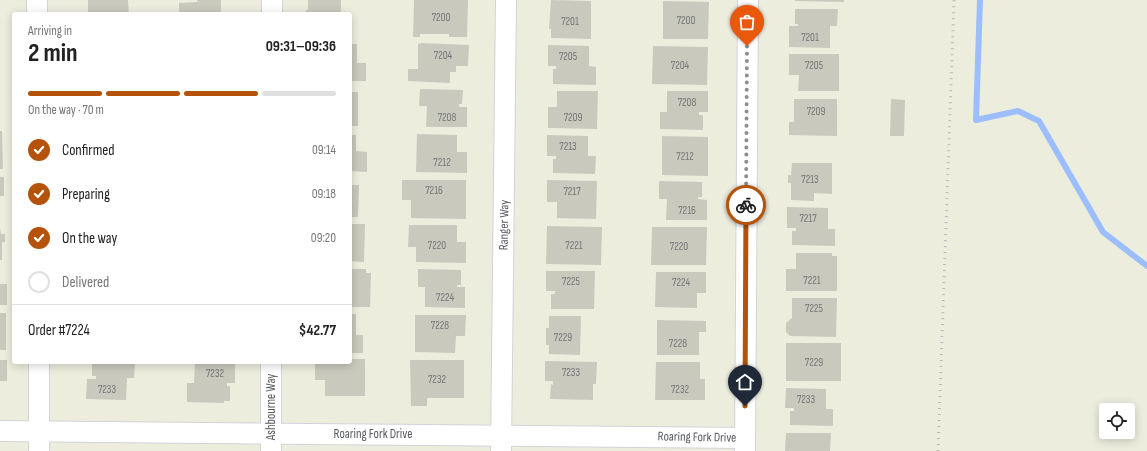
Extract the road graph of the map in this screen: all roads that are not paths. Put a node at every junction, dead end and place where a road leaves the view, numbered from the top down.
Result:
1 (37, 0) edge
2 (272, 0) edge
3 (506, 0) edge
4 (748, 0) edge
5 (37, 12) edge
6 (272, 12) edge
7 (39, 364) edge
8 (271, 364) edge
9 (0, 431) edge
10 (39, 441) edge
11 (271, 442) edge
12 (501, 443) edge
13 (745, 444) edge

1 - 5 street
2 - 6 street
3 - 12 street, Ranger Way
4 - 13 street
7 - 10 street
8 - 11 street, Ashbourne Way
9 - 10 street, Roaring Fork Drive
10 - 11 street, Roaring Fork Drive
11 - 12 street, Roaring Fork Drive
12 - 13 street, Roaring Fork Drive

